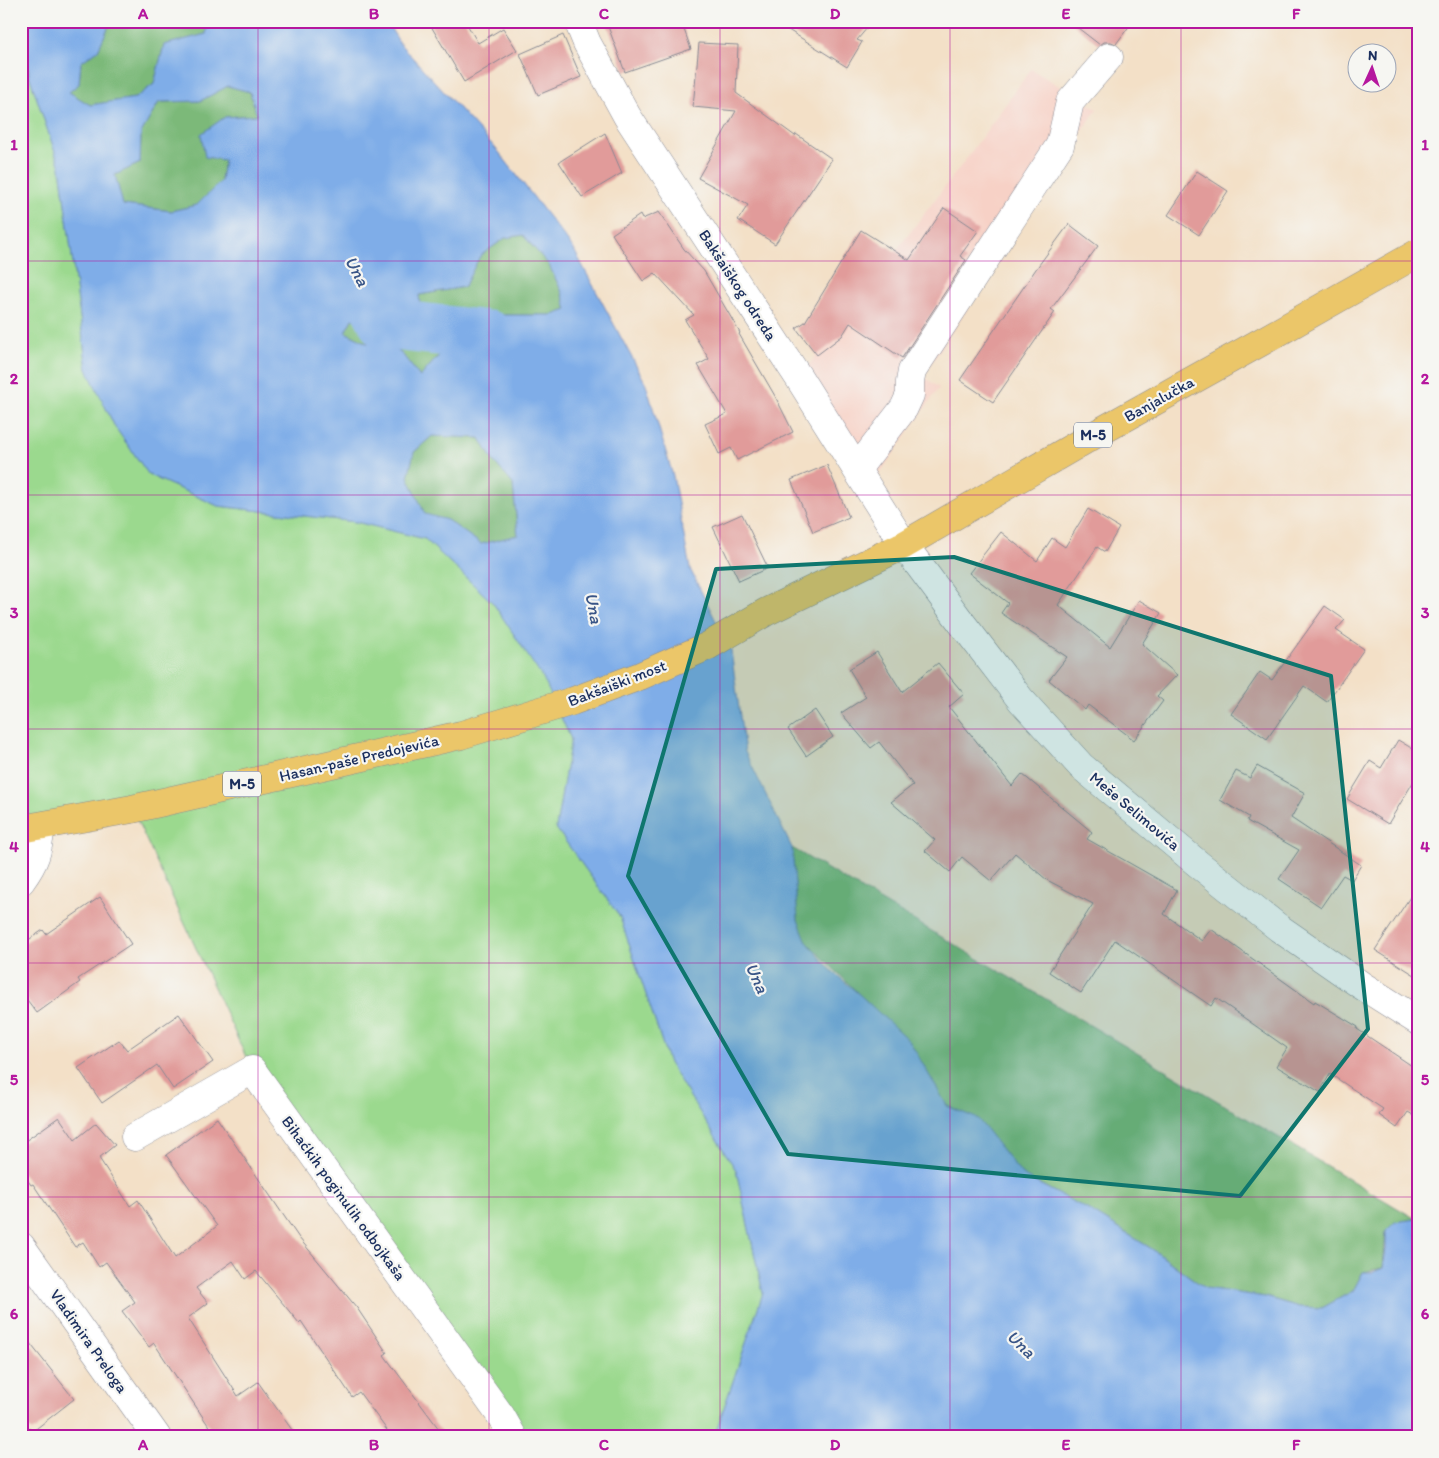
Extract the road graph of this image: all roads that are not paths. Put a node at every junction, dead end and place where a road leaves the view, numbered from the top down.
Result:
1 (578, 21) edge
2 (1108, 57) dead end
3 (1418, 253) edge
4 (857, 469) junction
5 (904, 545) junction
6 (766, 612) joint
7 (461, 735) joint
8 (31, 828) edge
9 (21, 881) edge
10 (1418, 1021) edge
11 (135, 1137) dead end
12 (21, 1246) edge
13 (157, 1437) edge
14 (513, 1437) edge

1 - 4 street, Bakšaiškog odreda
2 - 4 street
3 - 5 main road, Banjalučka / M-5
4 - 5 street, Bakšaiškog odreda
5 - 6 main road, Banjalučka / M-5
5 - 10 street, Meše Selimovića
6 - 7 main road, Bakšaiški most / M-5
7 - 8 main road, Hasan-paše Predojevića / M-5
8 - 9 street
11 - 14 street, Bihaćkih poginulih odbojkaša
12 - 13 street, Vladimira Preloga

